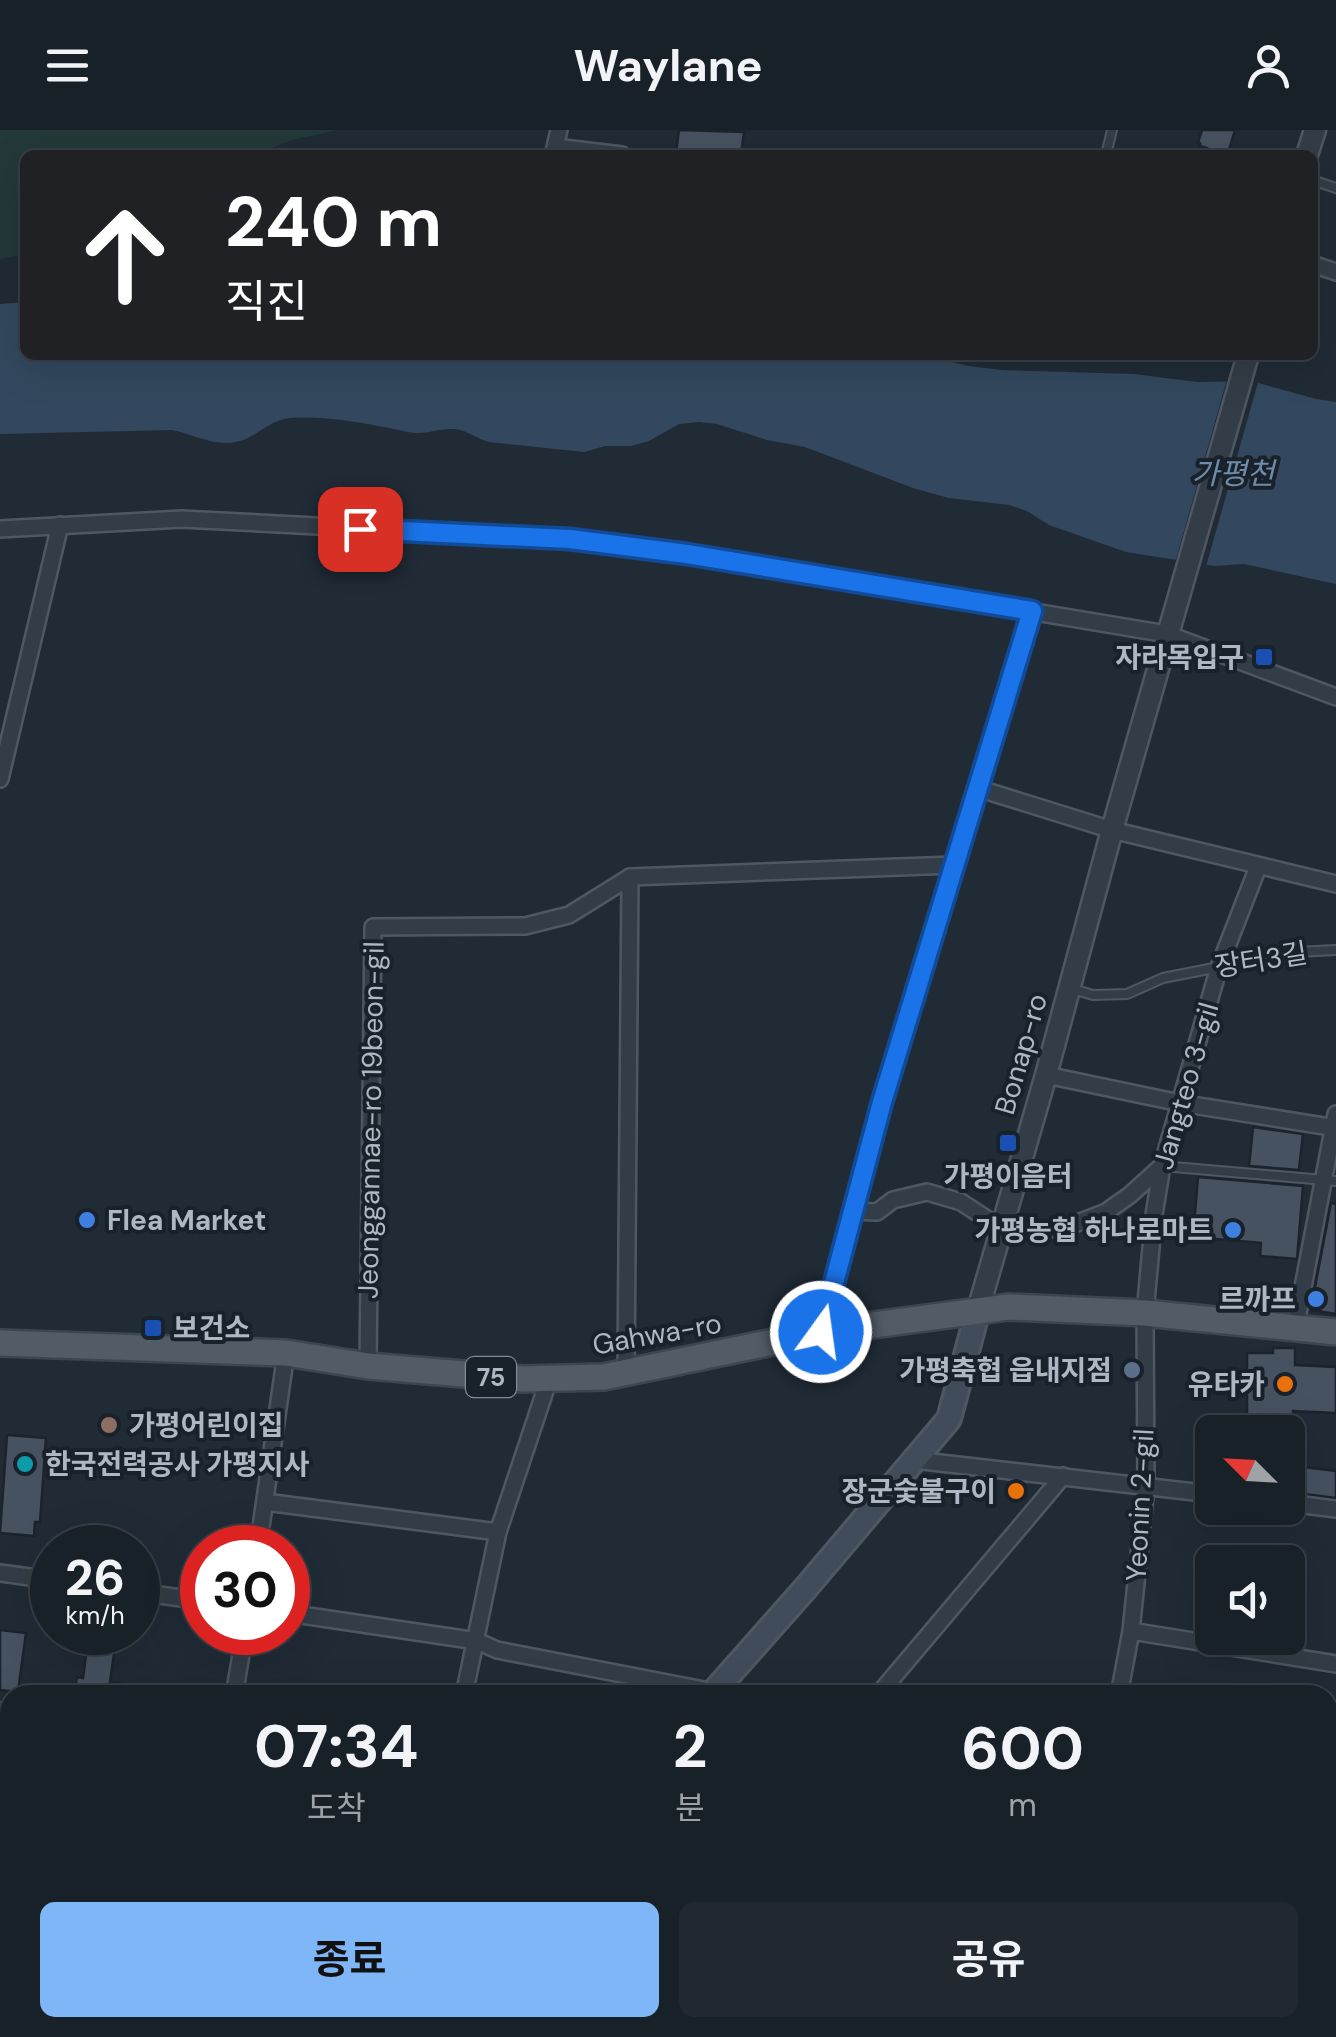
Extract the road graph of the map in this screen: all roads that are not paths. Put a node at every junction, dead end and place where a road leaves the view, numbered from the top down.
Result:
1 (560, 130) edge
2 (580, 150) edge
3 (1247, 360) edge
4 (60, 526) junction
5 (0, 529) edge
6 (1032, 611) junction
7 (1168, 634) junction
8 (1336, 698) edge
9 (0, 779) edge
10 (977, 788) junction
11 (1112, 830) junction
12 (954, 866) junction
13 (1258, 867) junction
14 (630, 877) junction
15 (1336, 884) edge
16 (1336, 950) edge
17 (1219, 967) junction
18 (1070, 989) junction
19 (1046, 1075) junction
20 (1180, 1103) junction
21 (1335, 1123) edge
22 (1162, 1166) junction
23 (1329, 1180) edge
24 (852, 1211) junction
25 (1002, 1229) junction
26 (978, 1310) junction
27 (1145, 1313) junction
28 (1295, 1329) junction
29 (821, 1332) junction
30 (1336, 1332) edge
31 (0, 1343) edge
32 (286, 1354) junction
33 (368, 1366) junction
34 (626, 1372) junction
35 (549, 1379) junction
36 (914, 1460) junction
37 (1063, 1476) junction
38 (1146, 1487) junction
39 (1195, 1492) edge
40 (264, 1502) junction
41 (1305, 1505) edge
42 (1336, 1509) edge
43 (261, 1525) edge
44 (498, 1532) junction
45 (0, 1573) edge
46 (30, 1577) edge
47 (310, 1617) edge
48 (1131, 1631) junction
49 (477, 1641) junction
50 (241, 1655) edge
51 (1336, 1664) edge
52 (236, 1685) edge
53 (466, 1685) edge
54 (673, 1685) edge
55 (725, 1685) edge
56 (886, 1685) edge
57 (1121, 1685) edge

1 - 2 street
3 - 7 street, Bonap-ro
4 - 5 street
4 - 6 street
4 - 9 street
6 - 7 street
6 - 10 street
7 - 8 street
7 - 11 street, Bonap-ro
10 - 11 street
10 - 12 street
11 - 13 street
11 - 18 street, Bonap-ro
12 - 14 street
12 - 24 street
13 - 15 street
13 - 17 street, Jangteo 3-gil
14 - 33 street, Jeonggannae-ro 19beon-gil
14 - 34 street
16 - 17 lane, 장터3길
17 - 18 lane, 장터3길
17 - 20 street, Jangteo 3-gil
18 - 19 street, Bonap-ro
19 - 20 street
19 - 25 street, Bonap-ro
20 - 21 street
20 - 22 street, Jangteo 3-gil
21 - 23 street
22 - 23 lane
22 - 25 street
22 - 27 street, Jangteo 3-gil
23 - 28 street
24 - 25 street
24 - 29 street
25 - 26 street, Bonap-ro
26 - 27 main road, Gahwa-ro / 75
26 - 29 main road, Gahwa-ro / 75
26 - 36 main road, Bonap-ro
27 - 28 main road, Gahwa-ro / 75
27 - 38 street, Yeonin 2-gil
28 - 30 main road, Gahwa-ro / 75
29 - 34 main road, Gahwa-ro / 75
31 - 32 main road, Gahwa-ro / 75
32 - 33 main road, Gahwa-ro / 75
32 - 40 street
33 - 35 main road, Gahwa-ro / 75
34 - 35 main road, Gahwa-ro / 75
35 - 44 street
36 - 37 street
36 - 55 main road, Bonap-ro
37 - 38 street
37 - 56 street
38 - 39 street
38 - 48 street, Yeonin 2-gil
40 - 43 street
40 - 44 street
41 - 42 street
44 - 49 street
45 - 46 street
47 - 49 street
48 - 51 street
48 - 57 street, Yeonin 2-gil
49 - 53 street
49 - 54 street
50 - 52 street

